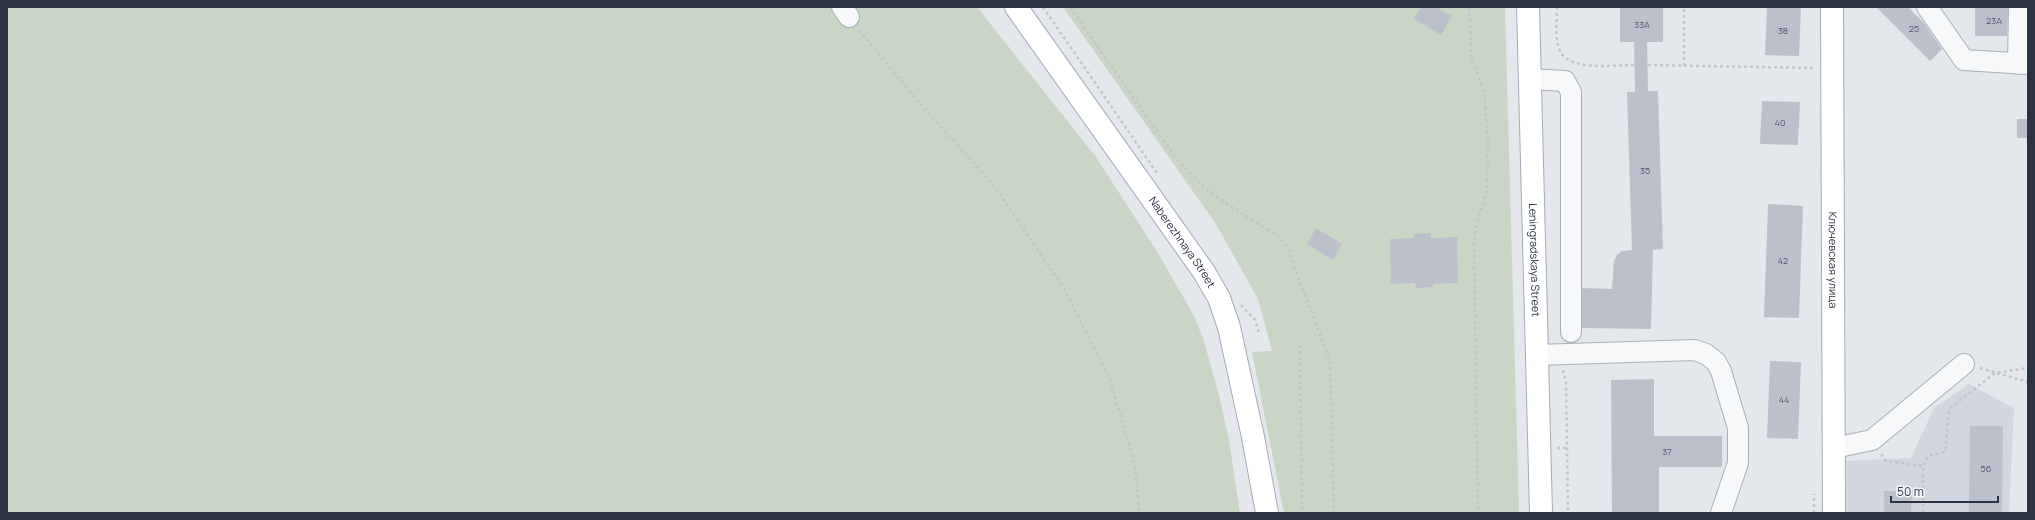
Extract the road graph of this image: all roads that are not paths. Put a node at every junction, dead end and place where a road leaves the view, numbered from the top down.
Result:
1 (1016, 7) edge
2 (1528, 7) edge
3 (1832, 7) edge
4 (1927, 7) edge
5 (2019, 7) edge
6 (2023, 64) edge
7 (1530, 79) junction
8 (1571, 332) dead end
9 (1536, 355) junction
10 (1964, 364) road end
11 (1834, 448) junction
12 (1267, 513) edge
13 (1541, 513) edge
14 (1721, 513) edge
15 (1834, 513) edge

1 - 12 main road, Naberezhnaya Street
2 - 7 main road, Leningradskaya Street
3 - 11 main road, Ключевская улица
4 - 6 street
5 - 6 street
7 - 8 street
7 - 9 main road, Leningradskaya Street
9 - 13 main road, Leningradskaya Street
9 - 14 street
10 - 11 street
11 - 15 main road, Ключевская улица

